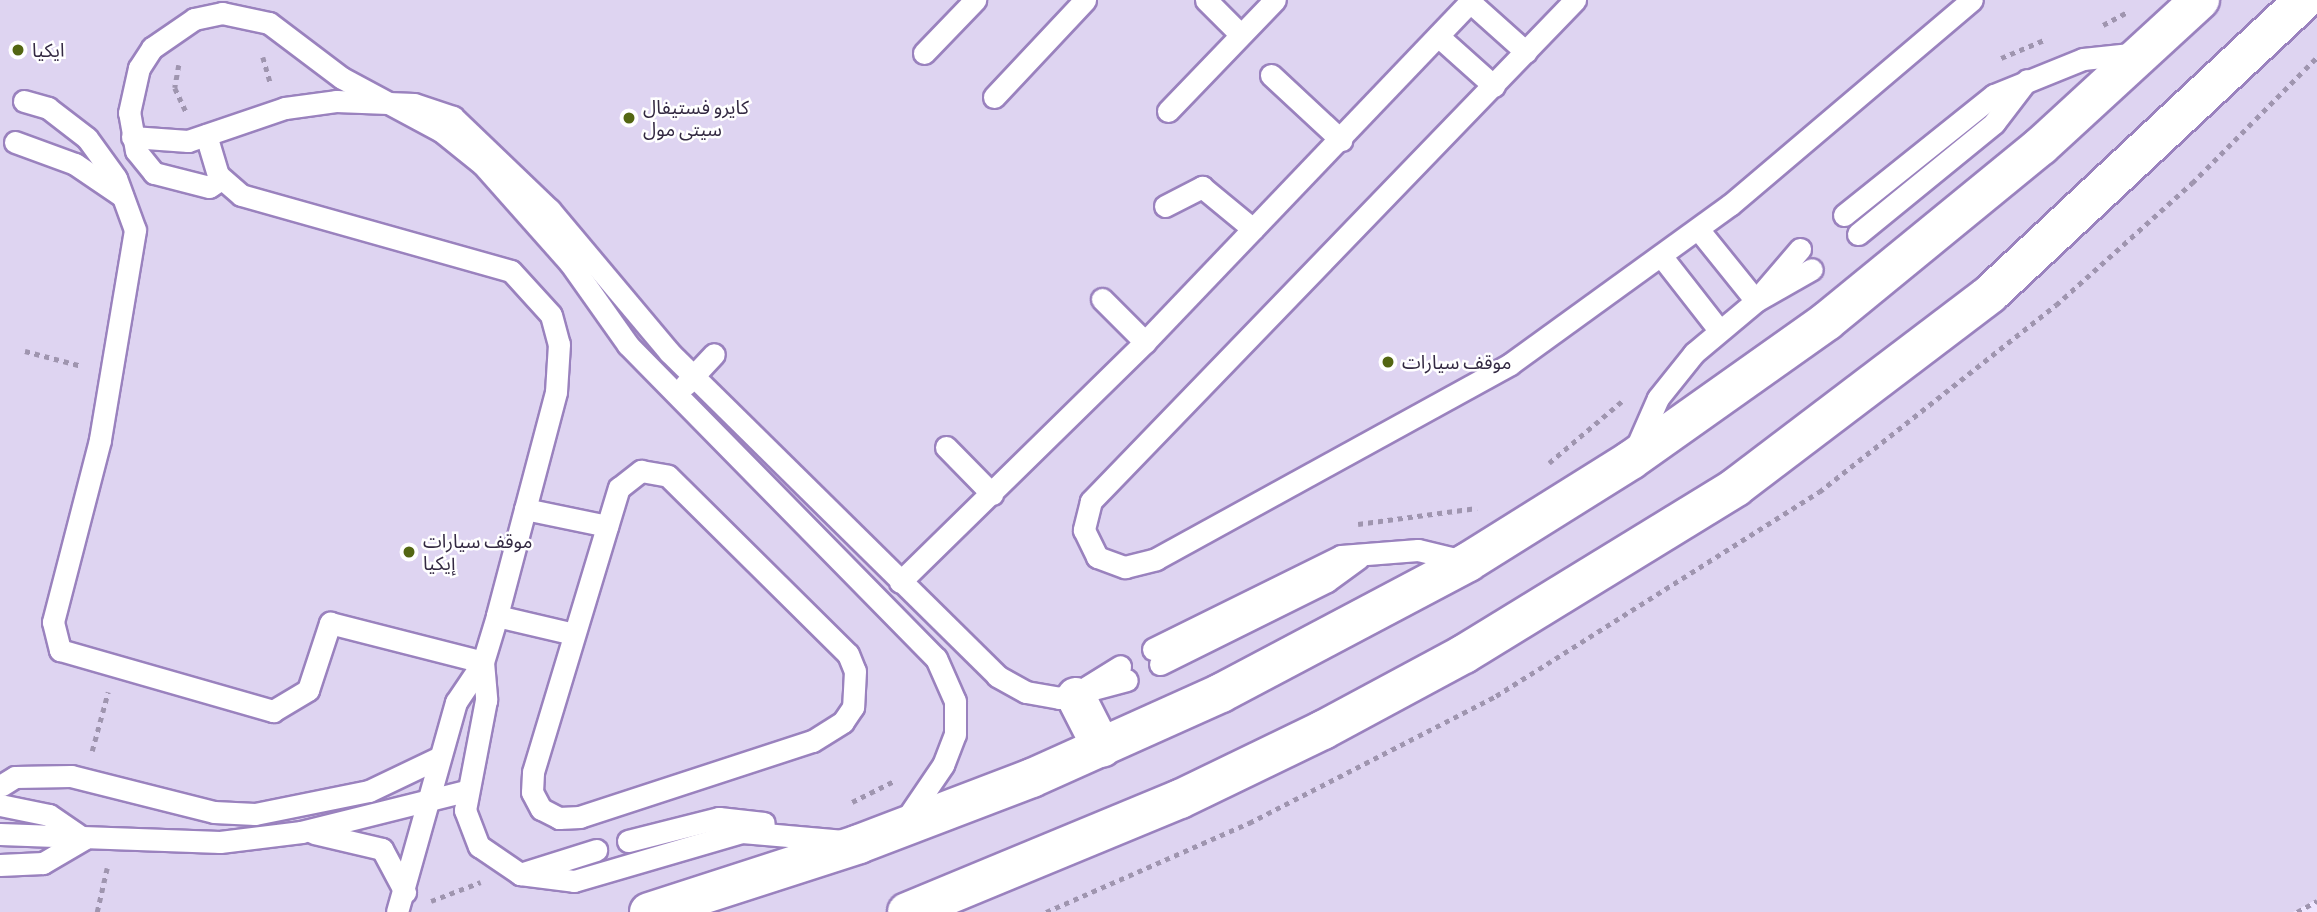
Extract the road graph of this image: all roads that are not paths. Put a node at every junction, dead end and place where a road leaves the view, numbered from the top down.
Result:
1 (975, 0) edge
2 (1085, 0) edge
3 (1206, 0) edge
4 (1275, 0) edge
5 (1575, 0) edge
6 (1972, 0) edge
7 (2200, 0) edge
8 (2304, 0) edge
9 (1471, 1) edge
10 (1241, 34) junction
11 (1438, 36) junction
12 (1526, 52) junction
13 (923, 53) dead end
14 (2142, 53) junction
15 (1271, 75) dead end
16 (2028, 78) junction
17 (1494, 86) junction
18 (994, 97) dead end
19 (24, 101) dead end
20 (385, 102) junction
21 (1168, 111) dead end
22 (206, 135) junction
23 (132, 138) junction
24 (1341, 140) junction
25 (15, 142) dead end
26 (221, 179) junction
27 (126, 199) junction
28 (1165, 206) dead end
29 (1844, 215) dead end
30 (1253, 229) junction
31 (1698, 229) junction
32 (1858, 233) dead end
33 (1800, 248) dead end
34 (1662, 257) junction
35 (1812, 269) dead end
36 (1102, 299) dead end
37 (1756, 301) junction
38 (1719, 330) junction
39 (1145, 342) junction
40 (711, 350) dead end
41 (690, 372) junction
42 (677, 395) junction
43 (946, 447) dead end
44 (1631, 460) junction
45 (992, 494) junction
46 (525, 509) junction
47 (607, 526) junction
48 (1468, 562) junction
49 (900, 582) junction
50 (497, 616) junction
51 (574, 634) junction
52 (1156, 656) dead end
53 (484, 662) junction
54 (1124, 673) dead end
55 (1076, 697) junction
56 (1102, 748) junction
57 (438, 758) junction
58 (1, 791) edge
59 (465, 792) junction
60 (427, 800) junction
61 (897, 831) junction
62 (301, 832) junction
63 (785, 832) junction
64 (0, 834) edge
65 (84, 839) junction
66 (628, 841) dead end
67 (859, 844) junction
68 (596, 850) dead end
69 (0, 865) edge
70 (520, 874) junction
71 (401, 902) edge
72 (649, 912) edge
73 (907, 912) edge

1 - 13 lane
2 - 18 lane
3 - 10 lane
4 - 10 lane
5 - 12 lane
6 - 31 lane
7 - 14 street
8 - 73 street
9 - 11 lane
9 - 12 lane
10 - 21 lane
11 - 17 lane
11 - 24 lane
12 - 17 lane
14 - 16 lane
14 - 44 street
15 - 24 lane
16 - 29 lane
16 - 32 lane
17 - 34 lane
19 - 27 lane
20 - 22 lane
20 - 23 lane
20 - 41 lane
20 - 42 lane
22 - 23 lane
22 - 26 lane
23 - 26 lane
24 - 30 lane
25 - 27 lane
26 - 46 lane
27 - 53 lane
28 - 30 lane
30 - 39 lane
31 - 34 lane
31 - 37 lane
33 - 37 lane
34 - 38 lane
35 - 37 lane
36 - 39 lane
37 - 38 lane
38 - 44 lane
39 - 45 lane
40 - 41 lane
41 - 42 lane
41 - 49 lane
42 - 61 lane
43 - 45 lane
44 - 48 street
45 - 49 lane
46 - 47 lane
46 - 50 lane
47 - 51 lane
47 - 51 lane
48 - 52 lane
48 - 56 street
49 - 55 lane
50 - 51 lane
50 - 53 lane
53 - 57 lane
53 - 59 lane
54 - 55 lane
55 - 56 street
56 - 61 street
57 - 58 lane
57 - 60 lane
58 - 65 lane
59 - 60 lane
59 - 70 lane
60 - 62 lane
60 - 71 lane
61 - 67 street
62 - 65 lane
62 - 71 lane
63 - 66 lane
63 - 67 lane
63 - 70 lane
64 - 65 lane
65 - 69 lane
67 - 72 street
68 - 70 lane

